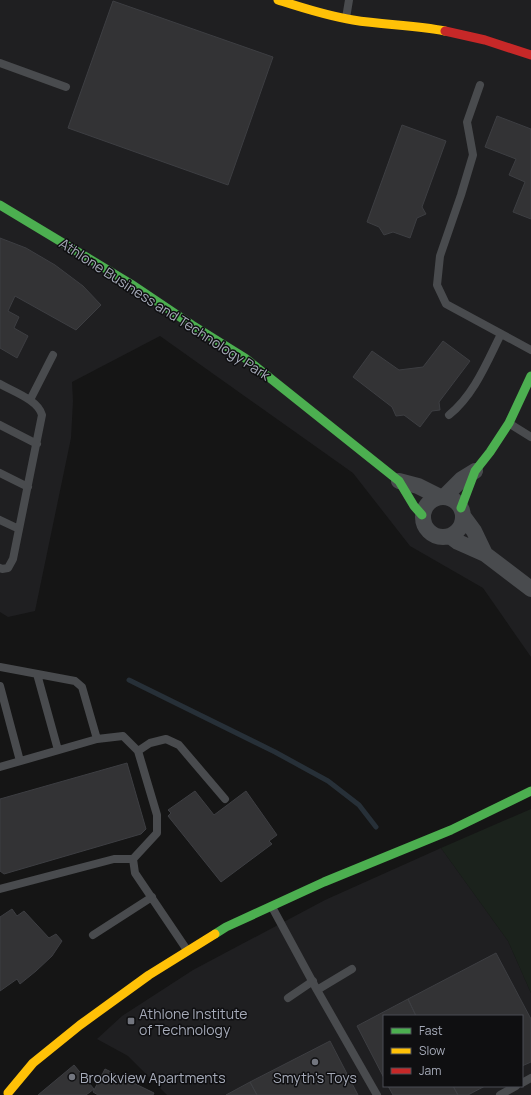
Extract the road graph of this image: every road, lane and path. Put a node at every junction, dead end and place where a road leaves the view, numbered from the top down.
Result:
1 (278, 0) edge
2 (349, 0) edge
3 (346, 19) junction
4 (531, 55) edge
5 (0, 64) edge
6 (480, 85) dead end
7 (66, 87) dead end
8 (0, 205) edge
9 (501, 334) junction
10 (531, 350) edge
11 (52, 355) dead end
12 (531, 376) edge
13 (0, 384) edge
14 (30, 400) junction
15 (449, 415) dead end
16 (509, 423) junction
17 (0, 425) edge
18 (531, 437) edge
19 (37, 444) junction
20 (475, 471) junction
21 (0, 473) edge
22 (399, 482) junction
23 (28, 487) junction
24 (441, 496) junction
25 (462, 512) junction
26 (422, 515) junction
27 (0, 520) edge
28 (19, 530) junction
29 (450, 536) junction
30 (485, 554) junction
31 (0, 568) edge
32 (531, 589) edge
33 (0, 667) edge
34 (37, 674) junction
35 (0, 686) edge
36 (97, 739) junction
37 (58, 750) junction
38 (138, 751) junction
39 (20, 761) junction
40 (0, 767) edge
41 (531, 791) edge
42 (225, 799) dead end
43 (133, 859) junction
44 (0, 889) edge
45 (152, 897) junction
46 (272, 906) junction
47 (93, 935) dead end
48 (187, 950) junction
49 (352, 969) dead end
50 (313, 981) junction
51 (317, 990) junction
52 (288, 998) dead end
53 (0, 1086) edge
54 (514, 1087) edge
55 (9, 1094) edge
56 (377, 1095) edge
57 (500, 1095) edge

1 - 3 street
2 - 3 lane
3 - 4 street
5 - 7 lane
6 - 9 lane
8 - 22 street, Athlone Business and Technology Park
9 - 10 lane
9 - 15 lane
11 - 14 lane
12 - 16 street
13 - 14 lane
14 - 19 lane
16 - 18 lane
16 - 20 street
17 - 19 lane
19 - 23 lane
20 - 24 street
20 - 25 street
21 - 23 lane
22 - 24 street, Athlone Business and Technology Park
22 - 26 street, Athlone Business and Technology Park
23 - 28 lane
24 - 25 street, Athlone Business and Technology Park
24 - 26 street
25 - 29 street
25 - 30 street, Athlone Business and Technology Park
26 - 29 street, Athlone Business and Technology Park
27 - 28 lane
28 - 31 lane
29 - 30 street, Athlone Business and Technology Park
30 - 32 street, Athlone Business and Technology Park
33 - 34 lane
34 - 36 lane
34 - 37 lane
35 - 39 lane
36 - 37 lane
36 - 38 lane
37 - 39 lane
38 - 42 lane
38 - 43 lane
39 - 40 lane
41 - 46 street
43 - 44 lane
43 - 45 lane
45 - 47 lane
45 - 48 lane
46 - 48 street
46 - 50 lane
48 - 55 street
49 - 51 lane
50 - 51 lane
50 - 52 lane
51 - 56 lane
53 - 55 street
54 - 57 lane

